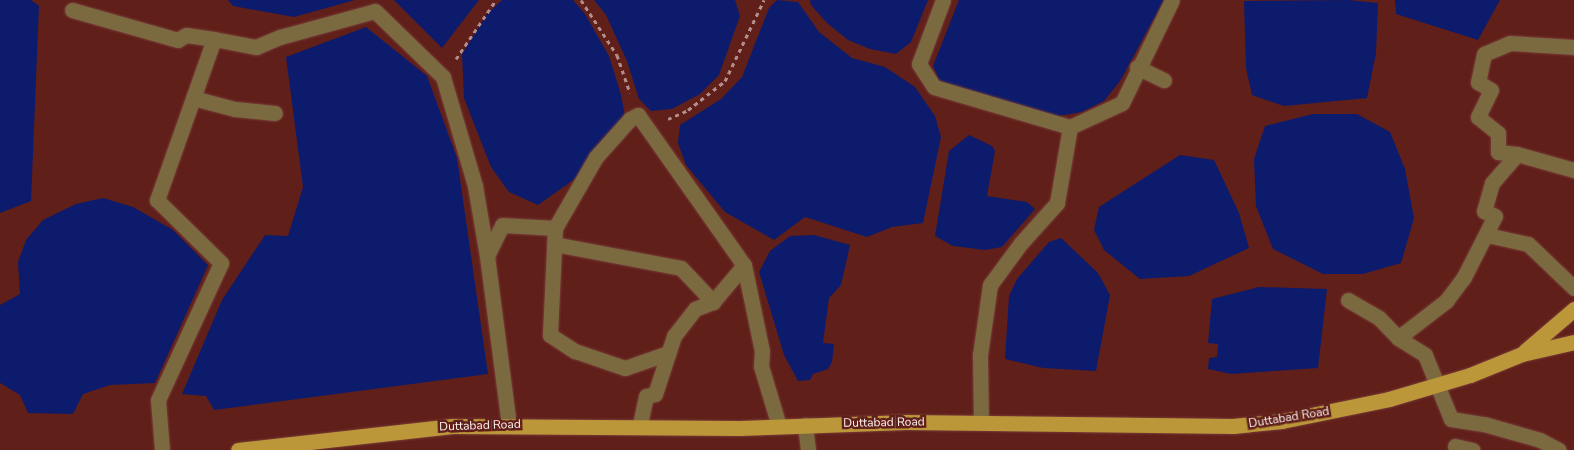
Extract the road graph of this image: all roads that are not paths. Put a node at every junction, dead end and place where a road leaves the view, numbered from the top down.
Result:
1 (943, 0) edge
2 (1172, 0) edge
3 (378, 6) edge
4 (72, 10) dead end
5 (214, 39) junction
6 (1574, 47) edge
7 (1137, 67) junction
8 (1164, 80) dead end
9 (193, 98) junction
10 (275, 113) dead end
11 (1070, 127) junction
12 (1517, 154) junction
13 (1574, 170) edge
14 (555, 228) junction
15 (1487, 235) junction
16 (554, 244) junction
17 (488, 256) junction
18 (744, 265) junction
19 (1574, 288) edge
20 (1348, 300) dead end
21 (713, 302) junction
22 (1574, 310) edge
23 (1398, 338) junction
24 (1574, 342) edge
25 (668, 353) junction
26 (1522, 354) junction
27 (1436, 387) junction
28 (981, 422) junction
29 (509, 425) junction
30 (640, 425) junction
31 (805, 425) junction
32 (779, 426) junction
33 (1455, 446) dead end
34 (280, 447) edge
35 (162, 450) edge
36 (238, 450) edge
37 (808, 450) edge
38 (1473, 450) edge
39 (1559, 450) edge

1 - 11 lane
2 - 7 lane
3 - 5 lane
3 - 17 lane
4 - 5 lane
5 - 9 lane
6 - 12 lane
7 - 8 lane
7 - 11 lane
9 - 10 lane
9 - 35 lane
11 - 28 lane
12 - 13 lane
12 - 15 lane
14 - 16 lane
14 - 17 lane
14 - 18 lane
15 - 19 lane
15 - 23 lane
16 - 21 lane
16 - 25 lane
17 - 29 lane
18 - 21 lane
18 - 32 lane
20 - 23 lane
21 - 25 lane
22 - 26 main road
23 - 27 lane
24 - 26 main road
25 - 30 lane
26 - 27 main road, Duttabad Road
27 - 28 main road, Duttabad Road
27 - 39 lane
28 - 31 main road, Duttabad Road
29 - 30 main road, Duttabad Road
29 - 34 main road, Duttabad Road
30 - 32 main road, Duttabad Road
31 - 32 main road, Duttabad Road
31 - 37 lane
33 - 38 lane
34 - 36 main road, Duttabad Road

